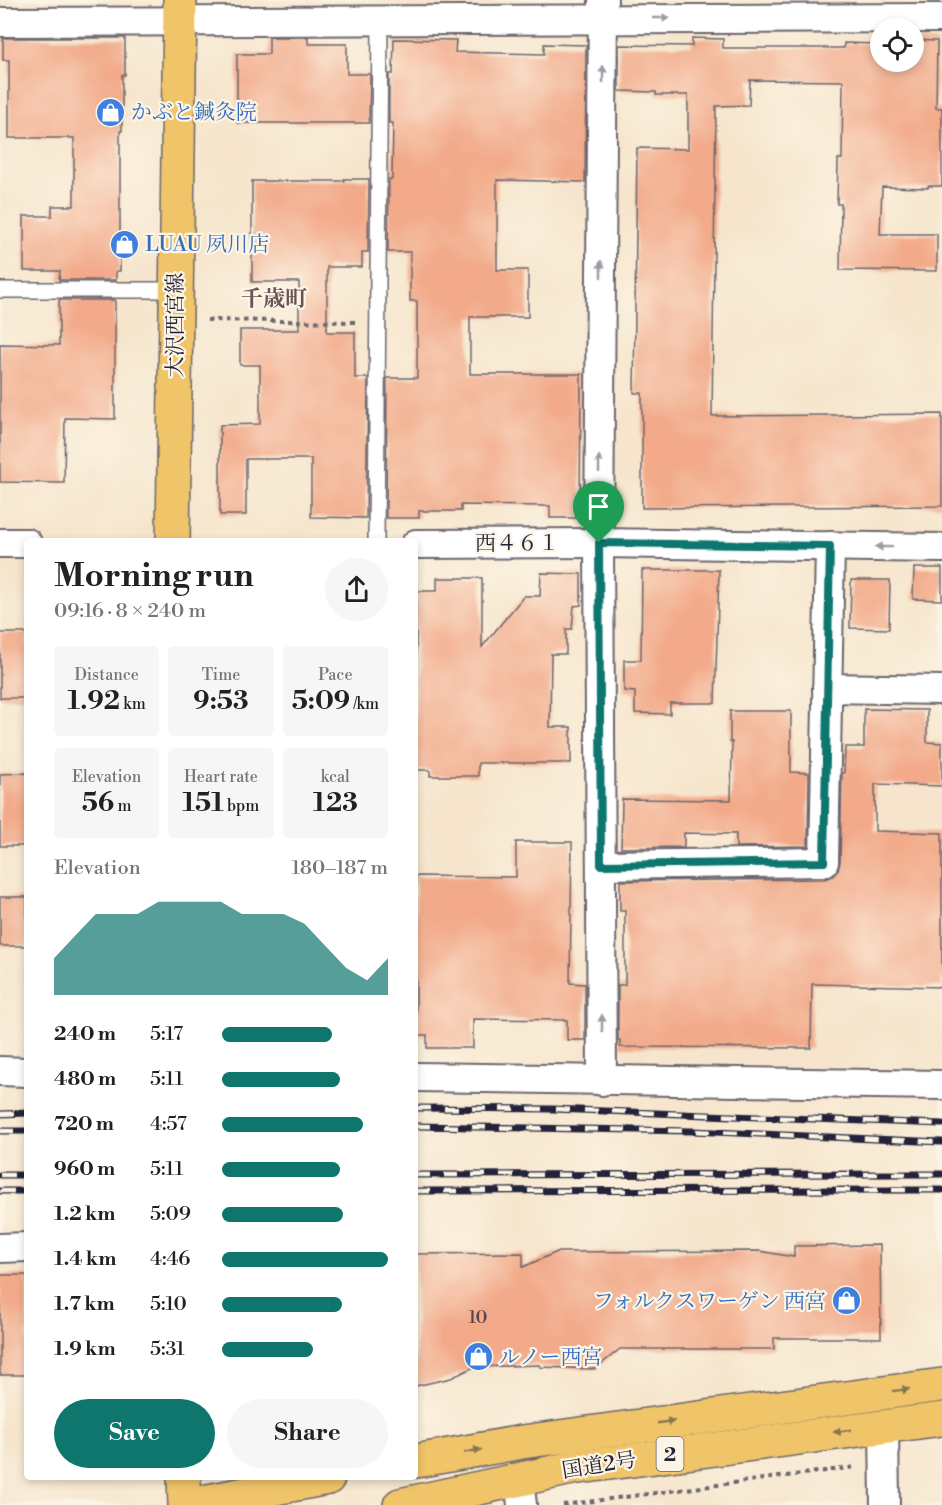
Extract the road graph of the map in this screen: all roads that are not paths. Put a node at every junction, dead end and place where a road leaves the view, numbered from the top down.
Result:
1 (603, 9) edge
2 (885, 9) edge
3 (180, 11) edge
4 (942, 18) edge
5 (380, 20) junction
6 (0, 22) edge
7 (0, 290) edge
8 (176, 305) junction
9 (173, 538) edge
10 (376, 538) edge
11 (0, 543) edge
12 (24, 543) edge
13 (599, 543) junction
14 (418, 544) edge
15 (830, 546) junction
16 (942, 548) edge
17 (827, 687) junction
18 (942, 690) edge
19 (601, 865) junction
20 (0, 1071) edge
21 (24, 1072) edge
22 (418, 1077) edge
23 (602, 1081) junction
24 (942, 1085) edge
25 (24, 1247) edge
26 (0, 1248) edge
27 (942, 1384) edge
28 (942, 1419) edge
29 (884, 1425) junction
30 (418, 1461) edge
31 (184, 1480) edge
32 (317, 1480) edge
33 (520, 1492) edge
34 (186, 1505) edge
35 (400, 1505) edge
36 (885, 1505) edge

1 -> 2 street
1 - 5 street
13 -> 1 street
2 - 4 street
3 - 5 street
3 - 6 street
3 - 8 main road, 大沢西宮線
5 - 10 lane
7 - 8 lane
8 - 9 main road, 大沢西宮線
11 - 12 street
13 - 14 street, 西４６１
13 - 15 street, 西４６１
13 - 19 street
16 -> 15 street, 西４６１
15 - 17 street
17 - 18 street
17 - 19 street
23 -> 19 street
20 - 21 street
22 - 23 street
23 - 24 street
25 - 26 street
30 -> 27 main road, 国道2号 / 2
28 - 29 main road, 国道2号 / 2
29 -> 33 main road, 国道2号 / 2
29 - 36 street
31 - 34 main road
32 - 34 main road
33 - 35 main road, 国道2号 / 2

